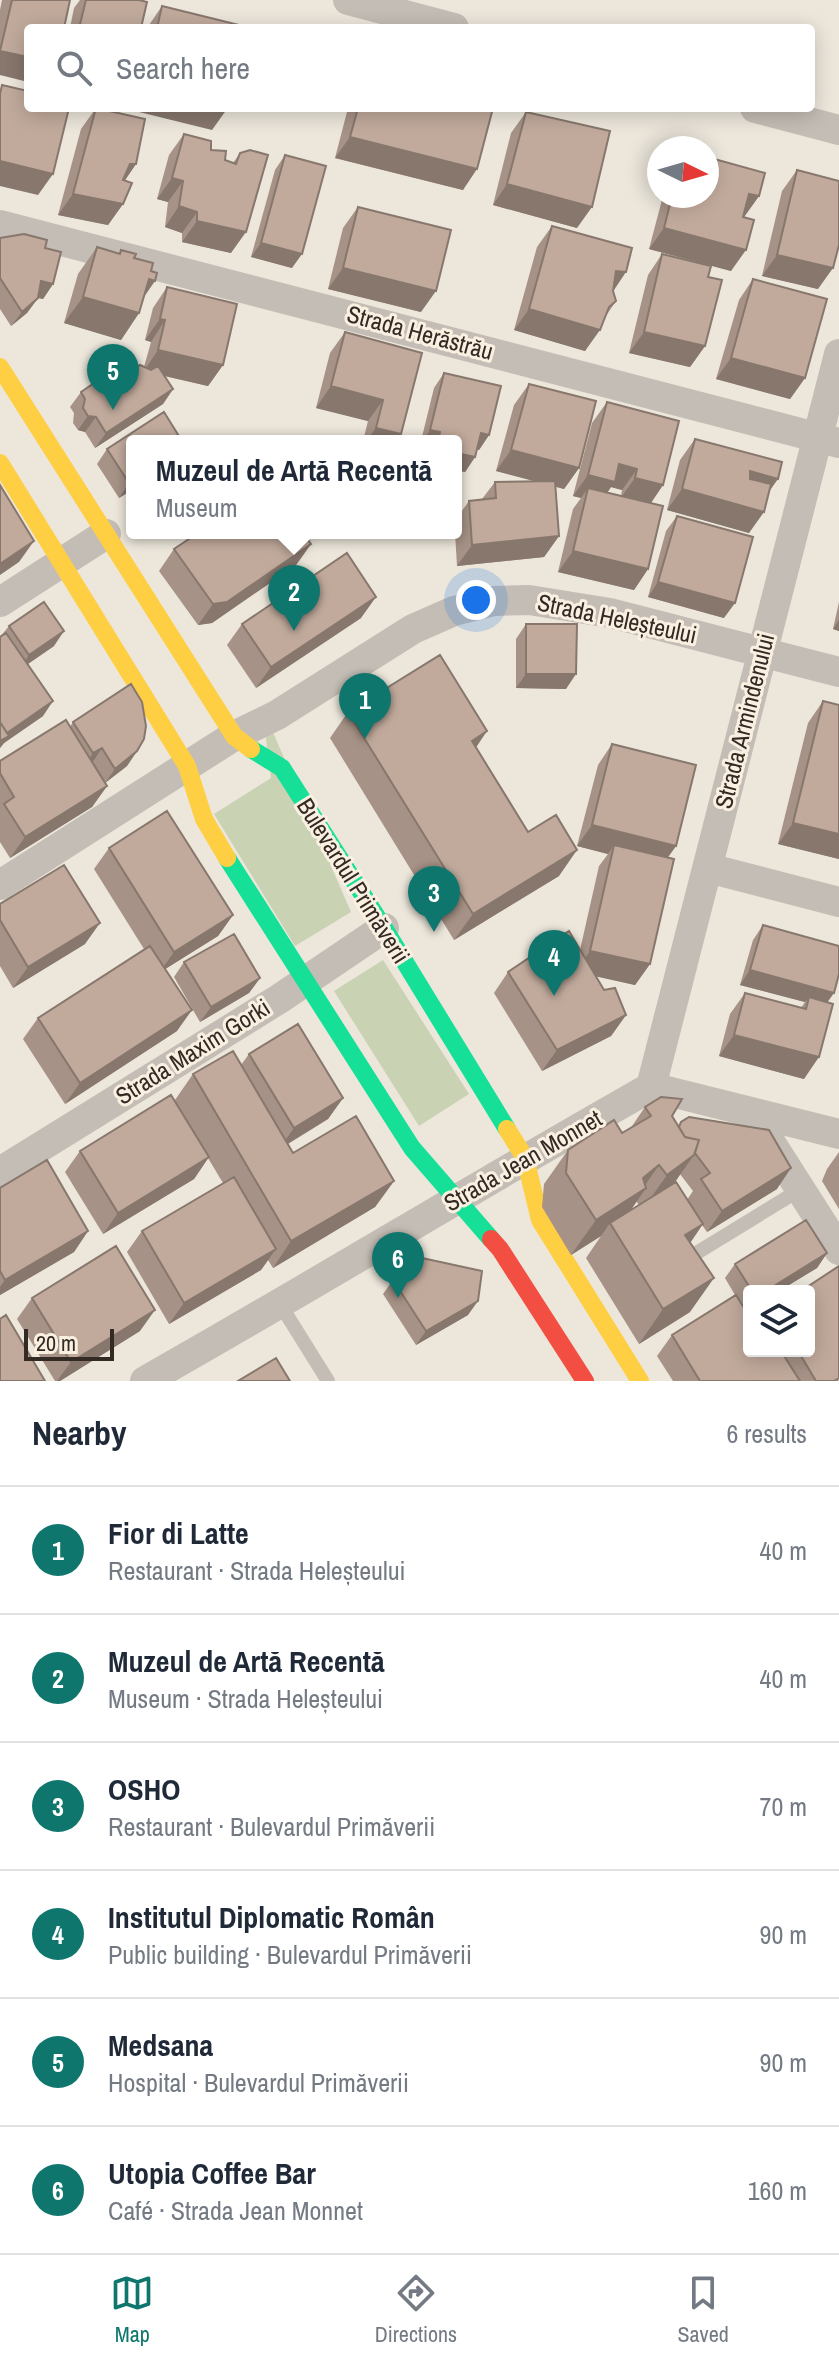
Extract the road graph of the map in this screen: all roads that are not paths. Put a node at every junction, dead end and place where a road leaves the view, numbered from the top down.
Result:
1 (348, 0) edge
2 (439, 24) edge
3 (770, 112) edge
4 (839, 130) edge
5 (0, 225) edge
6 (839, 354) edge
7 (0, 367) edge
8 (828, 440) edge
9 (0, 463) edge
10 (106, 534) junction
11 (62, 562) junction
12 (0, 602) edge
13 (763, 652) junction
14 (839, 672) edge
15 (234, 736) junction
16 (187, 766) junction
17 (708, 868) junction
18 (0, 885) edge
19 (839, 902) edge
20 (384, 928) junction
21 (306, 979) junction
22 (651, 1087) junction
23 (751, 1111) junction
24 (839, 1134) edge
25 (525, 1158) junction
26 (0, 1172) edge
27 (801, 1189) junction
28 (454, 1199) junction
29 (839, 1250) edge
30 (690, 1257) edge
31 (280, 1304) junction
32 (145, 1381) edge
33 (328, 1381) edge
34 (585, 1381) edge
35 (640, 1381) edge

1 - 2 street
3 - 4 street
5 - 8 street, Strada Herăstrău
6 - 8 street, Strada Armindenului
7 - 10 street, Bulevardul Primăverii
8 - 13 street, Strada Armindenului
9 - 11 street
10 - 11 street
10 - 15 street, Bulevardul Primăverii
11 - 12 street
11 - 16 street
13 - 14 street, Strada Heleșteului
13 - 15 street, Strada Heleșteului
13 - 17 street, Strada Armindenului
15 - 16 street, Strada Heleșteului
15 - 20 street, Bulevardul Primăverii
16 - 18 street, Strada Heleșteului
16 - 21 street
17 - 19 street
17 - 22 street, Strada Armindenului
20 - 21 street, Strada Maxim Gorki
20 - 25 street, Bulevardul Primăverii
21 - 26 street, Strada Maxim Gorki
21 - 28 street
22 - 23 street
22 - 25 street, Strada Jean Monnet
23 - 24 street
23 - 27 street
25 - 28 street, Strada Jean Monnet
25 - 35 street, Bulevardul Primăverii
27 - 29 street
27 - 30 lane
28 - 31 street, Strada Jean Monnet
28 - 34 street
31 - 32 street, Strada Jean Monnet
31 - 33 lane

